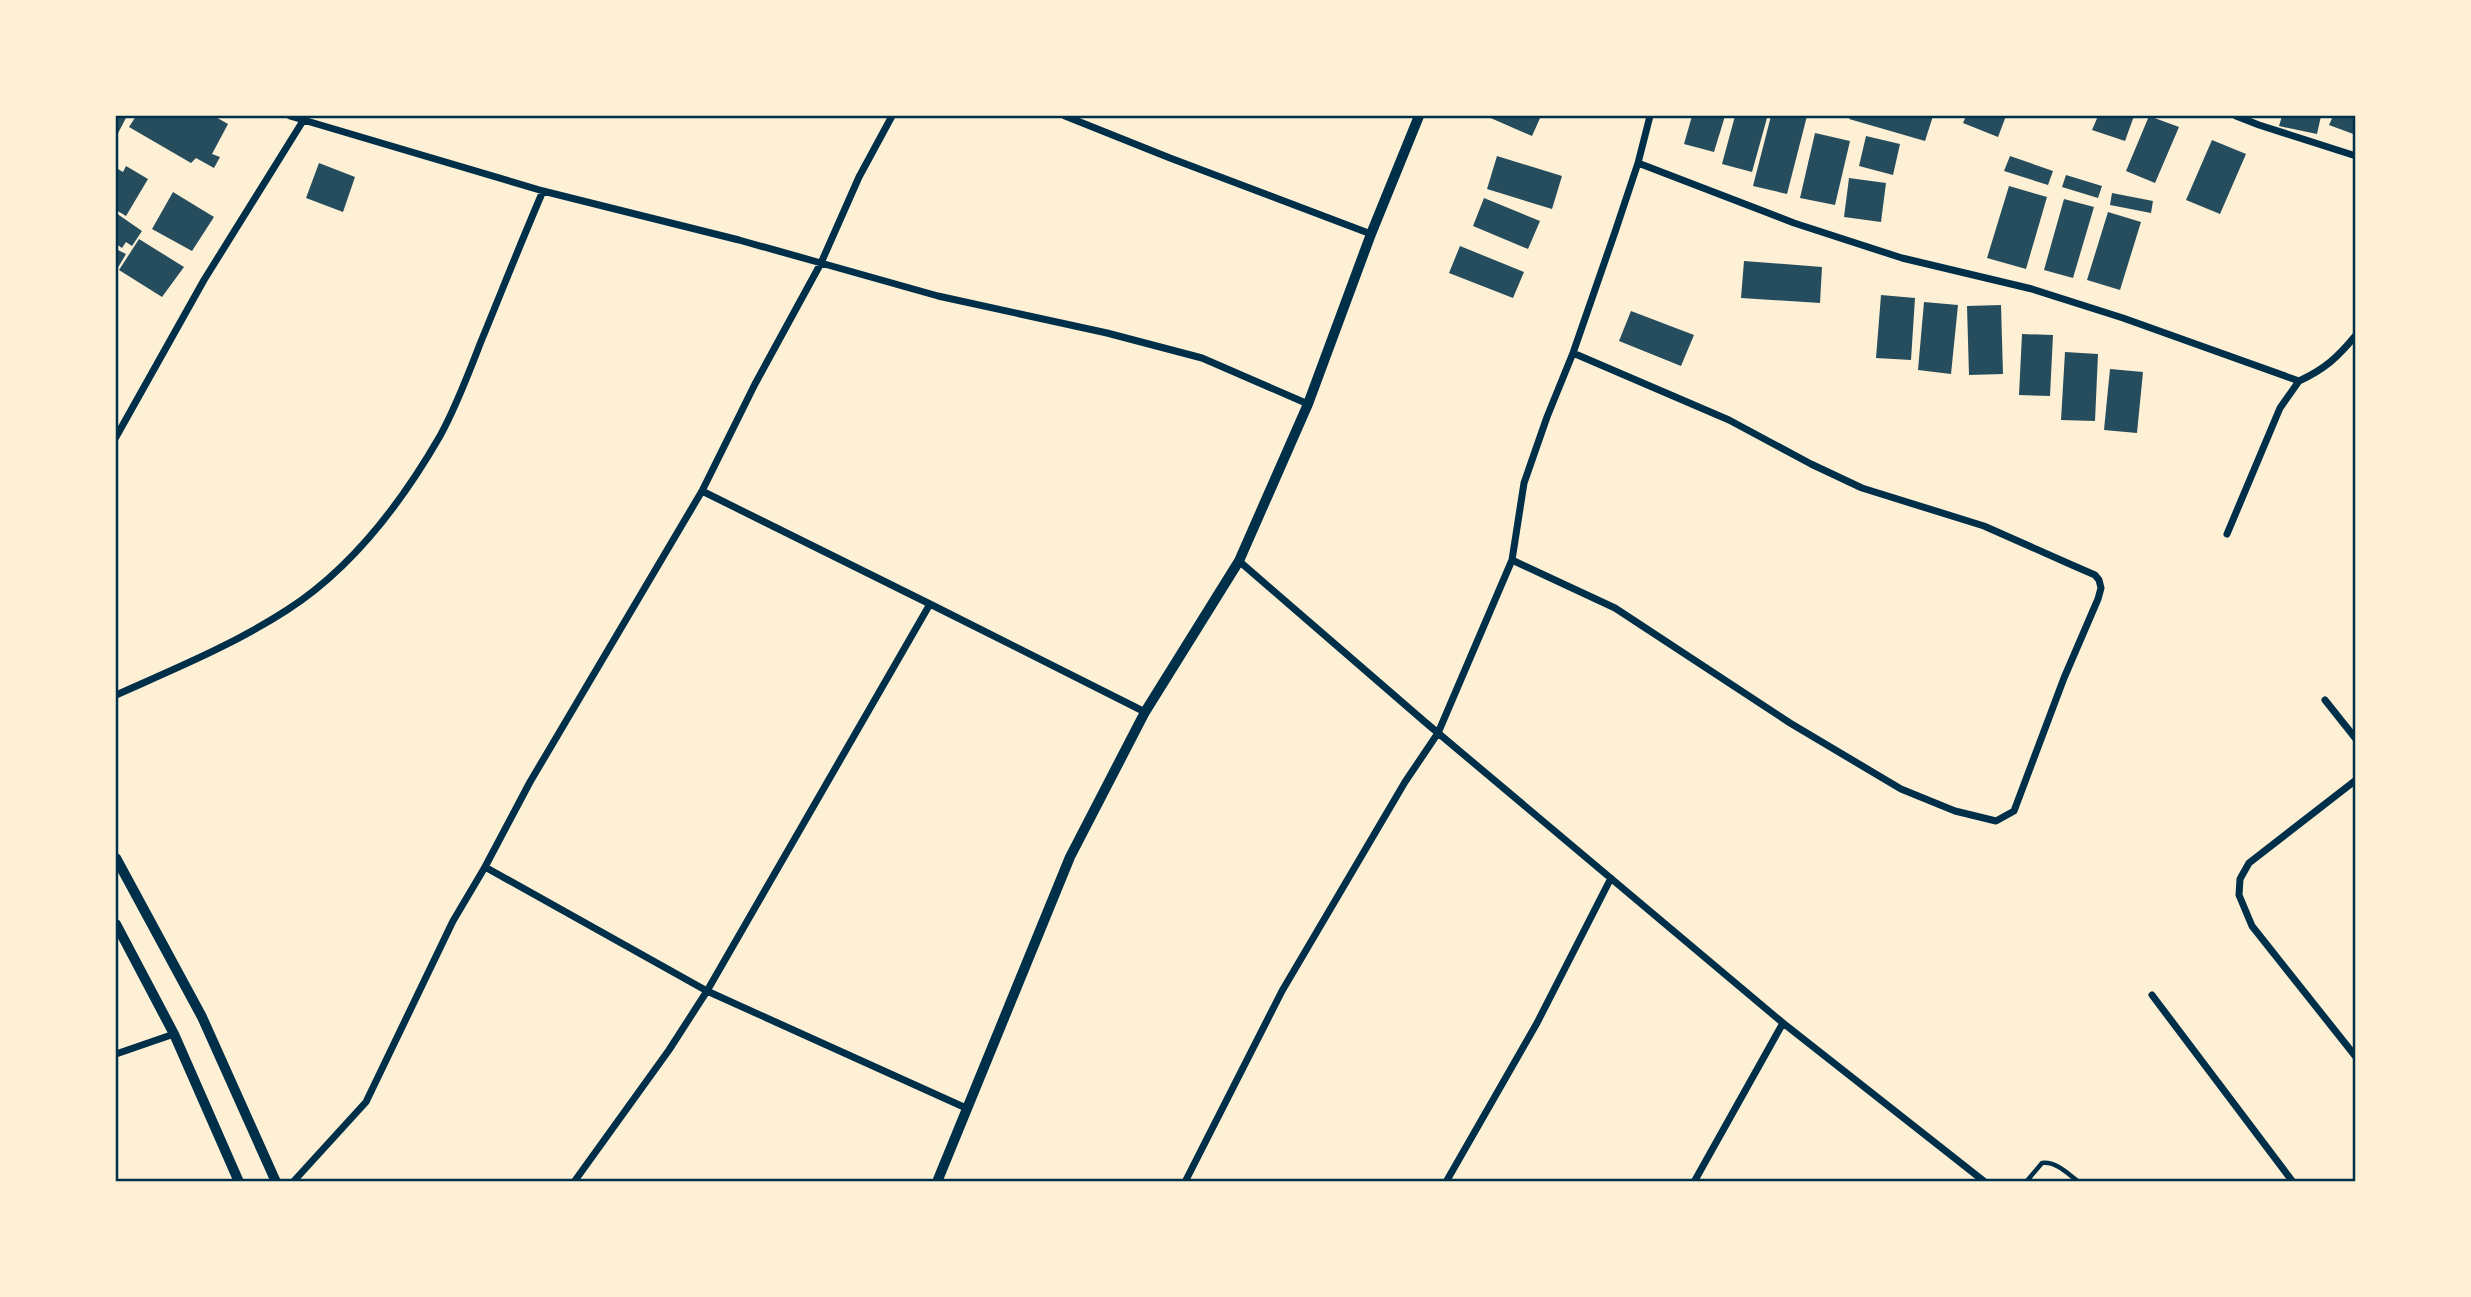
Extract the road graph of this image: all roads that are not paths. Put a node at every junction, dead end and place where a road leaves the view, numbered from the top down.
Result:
1 (290, 116) edge
2 (892, 116) edge
3 (1065, 116) edge
4 (1419, 116) edge
5 (1650, 116) edge
6 (2236, 116) edge
7 (305, 118) edge
8 (2356, 156) edge
9 (1638, 163) junction
10 (543, 191) junction
11 (1371, 234) junction
12 (821, 263) junction
13 (2356, 335) edge
14 (1573, 354) junction
15 (2299, 381) junction
16 (1308, 404) junction
17 (116, 437) edge
18 (702, 491) junction
19 (2227, 534) dead end
20 (1512, 560) junction
21 (1239, 561) junction
22 (930, 604) junction
23 (116, 695) edge
24 (2325, 700) dead end
25 (1144, 712) junction
26 (1438, 733) junction
27 (2356, 739) edge
28 (2356, 780) edge
29 (116, 858) edge
30 (485, 867) junction
31 (1611, 878) junction
32 (116, 924) edge
33 (707, 991) junction
34 (2152, 995) dead end
35 (1783, 1023) junction
36 (174, 1034) junction
37 (116, 1054) edge
38 (2356, 1057) edge
39 (966, 1108) junction
40 (1975, 1178) edge
41 (239, 1181) edge
42 (276, 1181) edge
43 (293, 1181) edge
44 (574, 1181) edge
45 (937, 1181) edge
46 (1185, 1181) edge
47 (1446, 1181) edge
48 (1694, 1181) edge
49 (1985, 1181) edge
50 (2026, 1181) edge
51 (2080, 1181) edge
52 (2293, 1181) edge

1 - 7 street
2 - 12 street
3 - 11 street
4 - 11 street
5 - 9 street
6 - 8 street
7 - 10 street
7 - 17 street
9 - 14 street
9 - 15 street
10 - 12 street
10 - 23 street
11 - 16 street
12 - 16 street
12 - 18 street
13 - 15 street
14 - 20 street
14 - 20 street
15 - 19 street
16 - 21 street
18 - 22 street
18 - 30 street
20 - 26 street
21 - 25 street
21 - 26 street
22 - 25 street
22 - 33 street
24 - 27 street
25 - 39 street
26 - 31 street
26 - 46 street
28 - 38 street
29 - 42 street
30 - 33 street
30 - 43 street
31 - 35 street
31 - 47 street
32 - 36 street
33 - 39 street
33 - 44 street
34 - 52 street
35 - 40 street
35 - 48 street
36 - 37 street
36 - 41 street
39 - 45 street
40 - 49 street
50 - 51 lane

